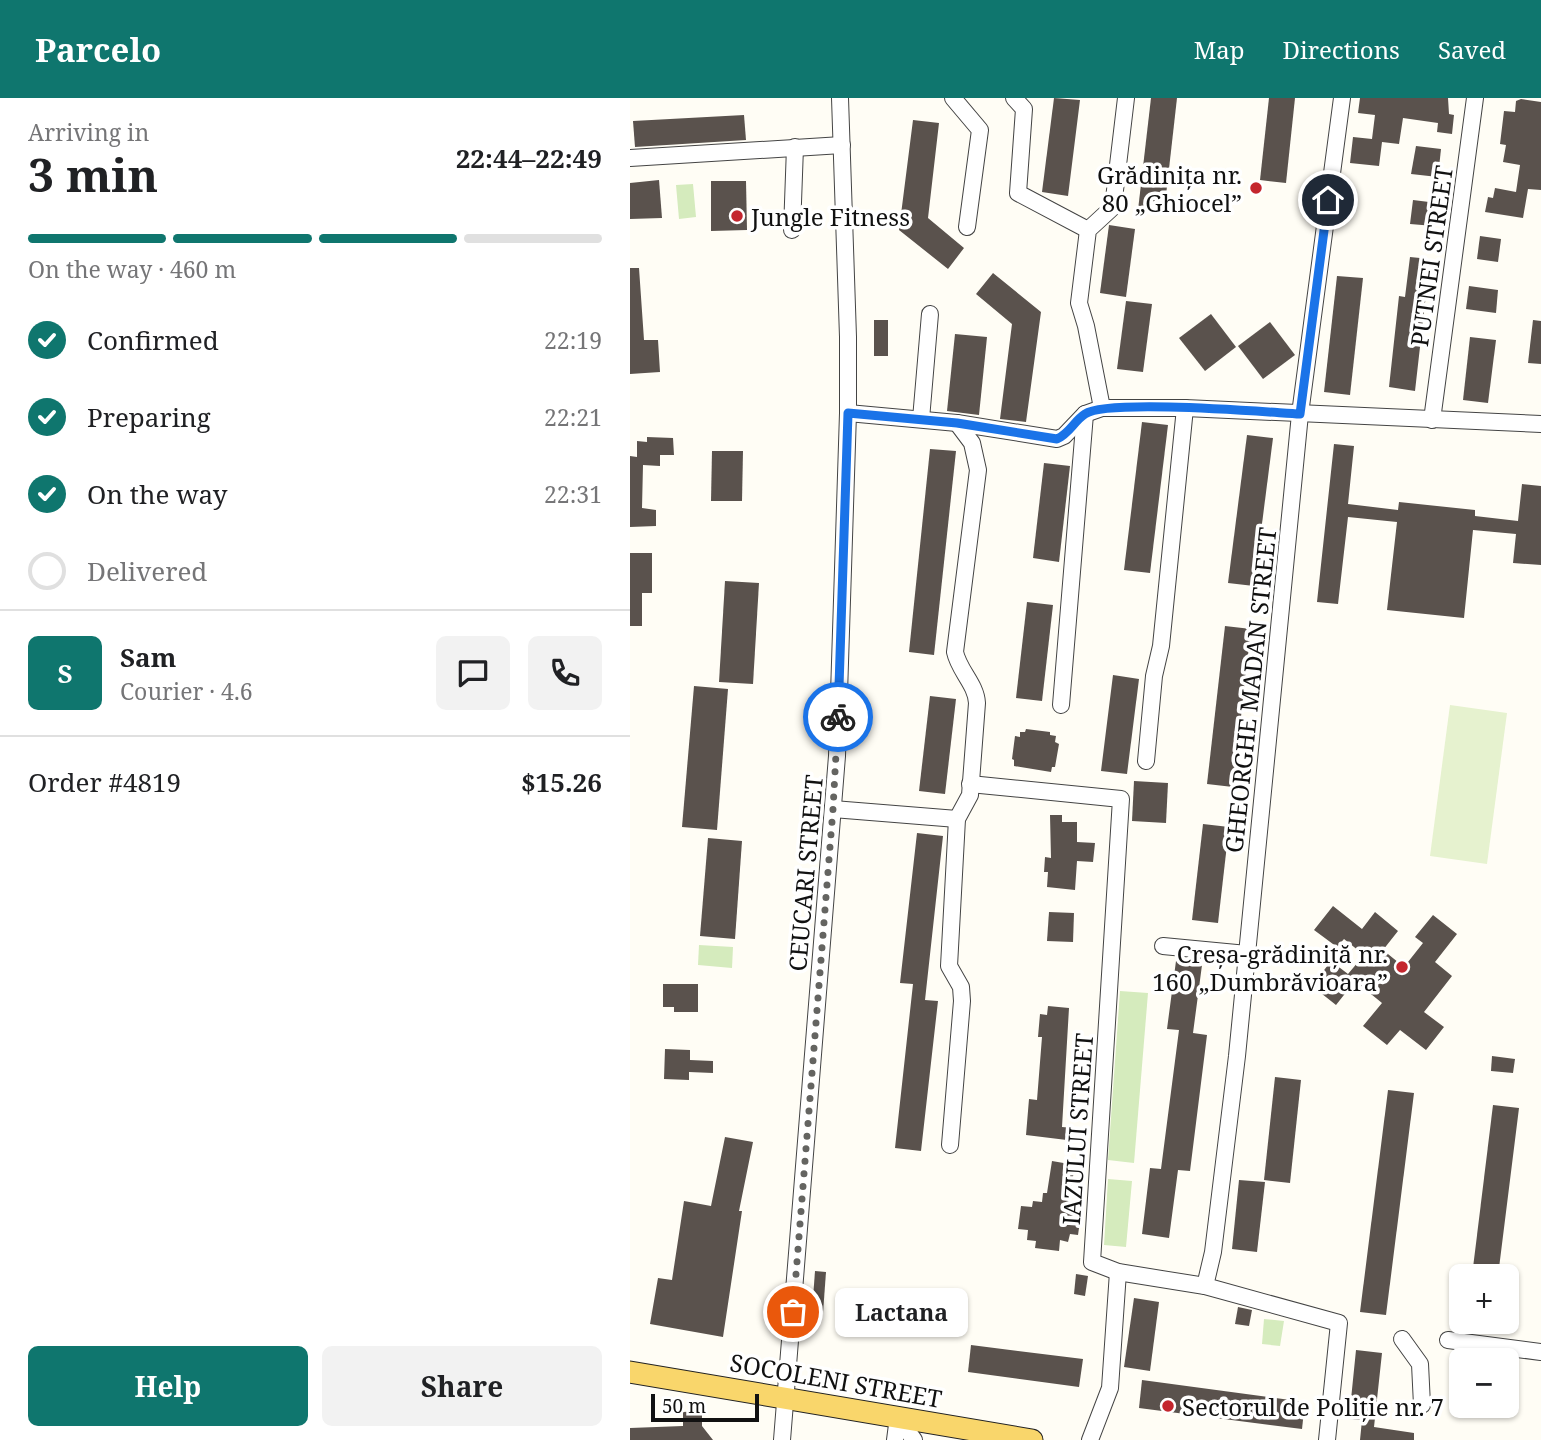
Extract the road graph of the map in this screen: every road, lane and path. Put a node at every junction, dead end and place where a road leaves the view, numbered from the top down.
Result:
1 (839, 98) edge
2 (953, 98) edge
3 (1014, 98) edge
4 (1126, 98) edge
5 (1342, 98) edge
6 (1475, 98) edge
7 (842, 145) junction
8 (795, 147) junction
9 (630, 158) edge
10 (967, 227) dead end
11 (792, 230) dead end
12 (1088, 230) junction
13 (930, 314) dead end
14 (1102, 408) junction
15 (1185, 408) junction
16 (848, 413) junction
17 (1085, 414) junction
18 (1300, 414) junction
19 (921, 419) junction
20 (1432, 420) junction
21 (957, 423) junction
22 (1541, 424) edge
23 (1061, 705) dead end
24 (1146, 761) dead end
25 (970, 784) junction
26 (833, 809) junction
27 (957, 819) junction
28 (1163, 946) dead end
29 (1247, 954) junction
30 (950, 1144) dead end
31 (1118, 1272) junction
32 (1205, 1286) junction
33 (1402, 1339) dead end
34 (1448, 1340) dead end
35 (1541, 1352) edge
36 (630, 1372) edge
37 (786, 1398) junction
38 (1422, 1405) dead end
39 (898, 1417) junction
40 (782, 1440) edge
41 (895, 1440) edge
42 (914, 1440) edge
43 (1032, 1440) edge
44 (1090, 1440) edge
45 (1327, 1440) edge

1 - 7 street, CEUCARI STREET
2 - 10 street
3 - 12 street
4 - 12 street
5 - 18 street, GHEORGHE MADAN STREET
6 - 20 street, PUTNEI STREET
7 - 8 street
7 - 16 street, CEUCARI STREET
8 - 9 street
8 - 11 street
12 - 14 street
13 - 19 street
14 - 15 street
14 - 17 street
15 - 18 street
15 - 24 street
16 - 19 street
16 - 26 street, CEUCARI STREET
17 - 21 street
17 - 23 street
18 - 20 street
18 - 29 street, GHEORGHE MADAN STREET
19 - 21 street
20 - 22 street
21 - 25 street
25 - 27 street
25 - 31 street, IAZULUI STREET
26 - 27 street
26 - 37 street, CEUCARI STREET
27 - 30 street
28 - 29 street
29 - 32 street, GHEORGHE MADAN STREET
31 - 32 street
31 - 44 street
32 - 45 street
33 - 38 street
34 - 35 street
36 - 37 main road, SOCOLENI STREET
37 - 39 main road, SOCOLENI STREET
37 - 40 street, CEUCARI STREET
39 - 41 street
39 - 42 street
39 - 43 main road, SOCOLENI STREET

